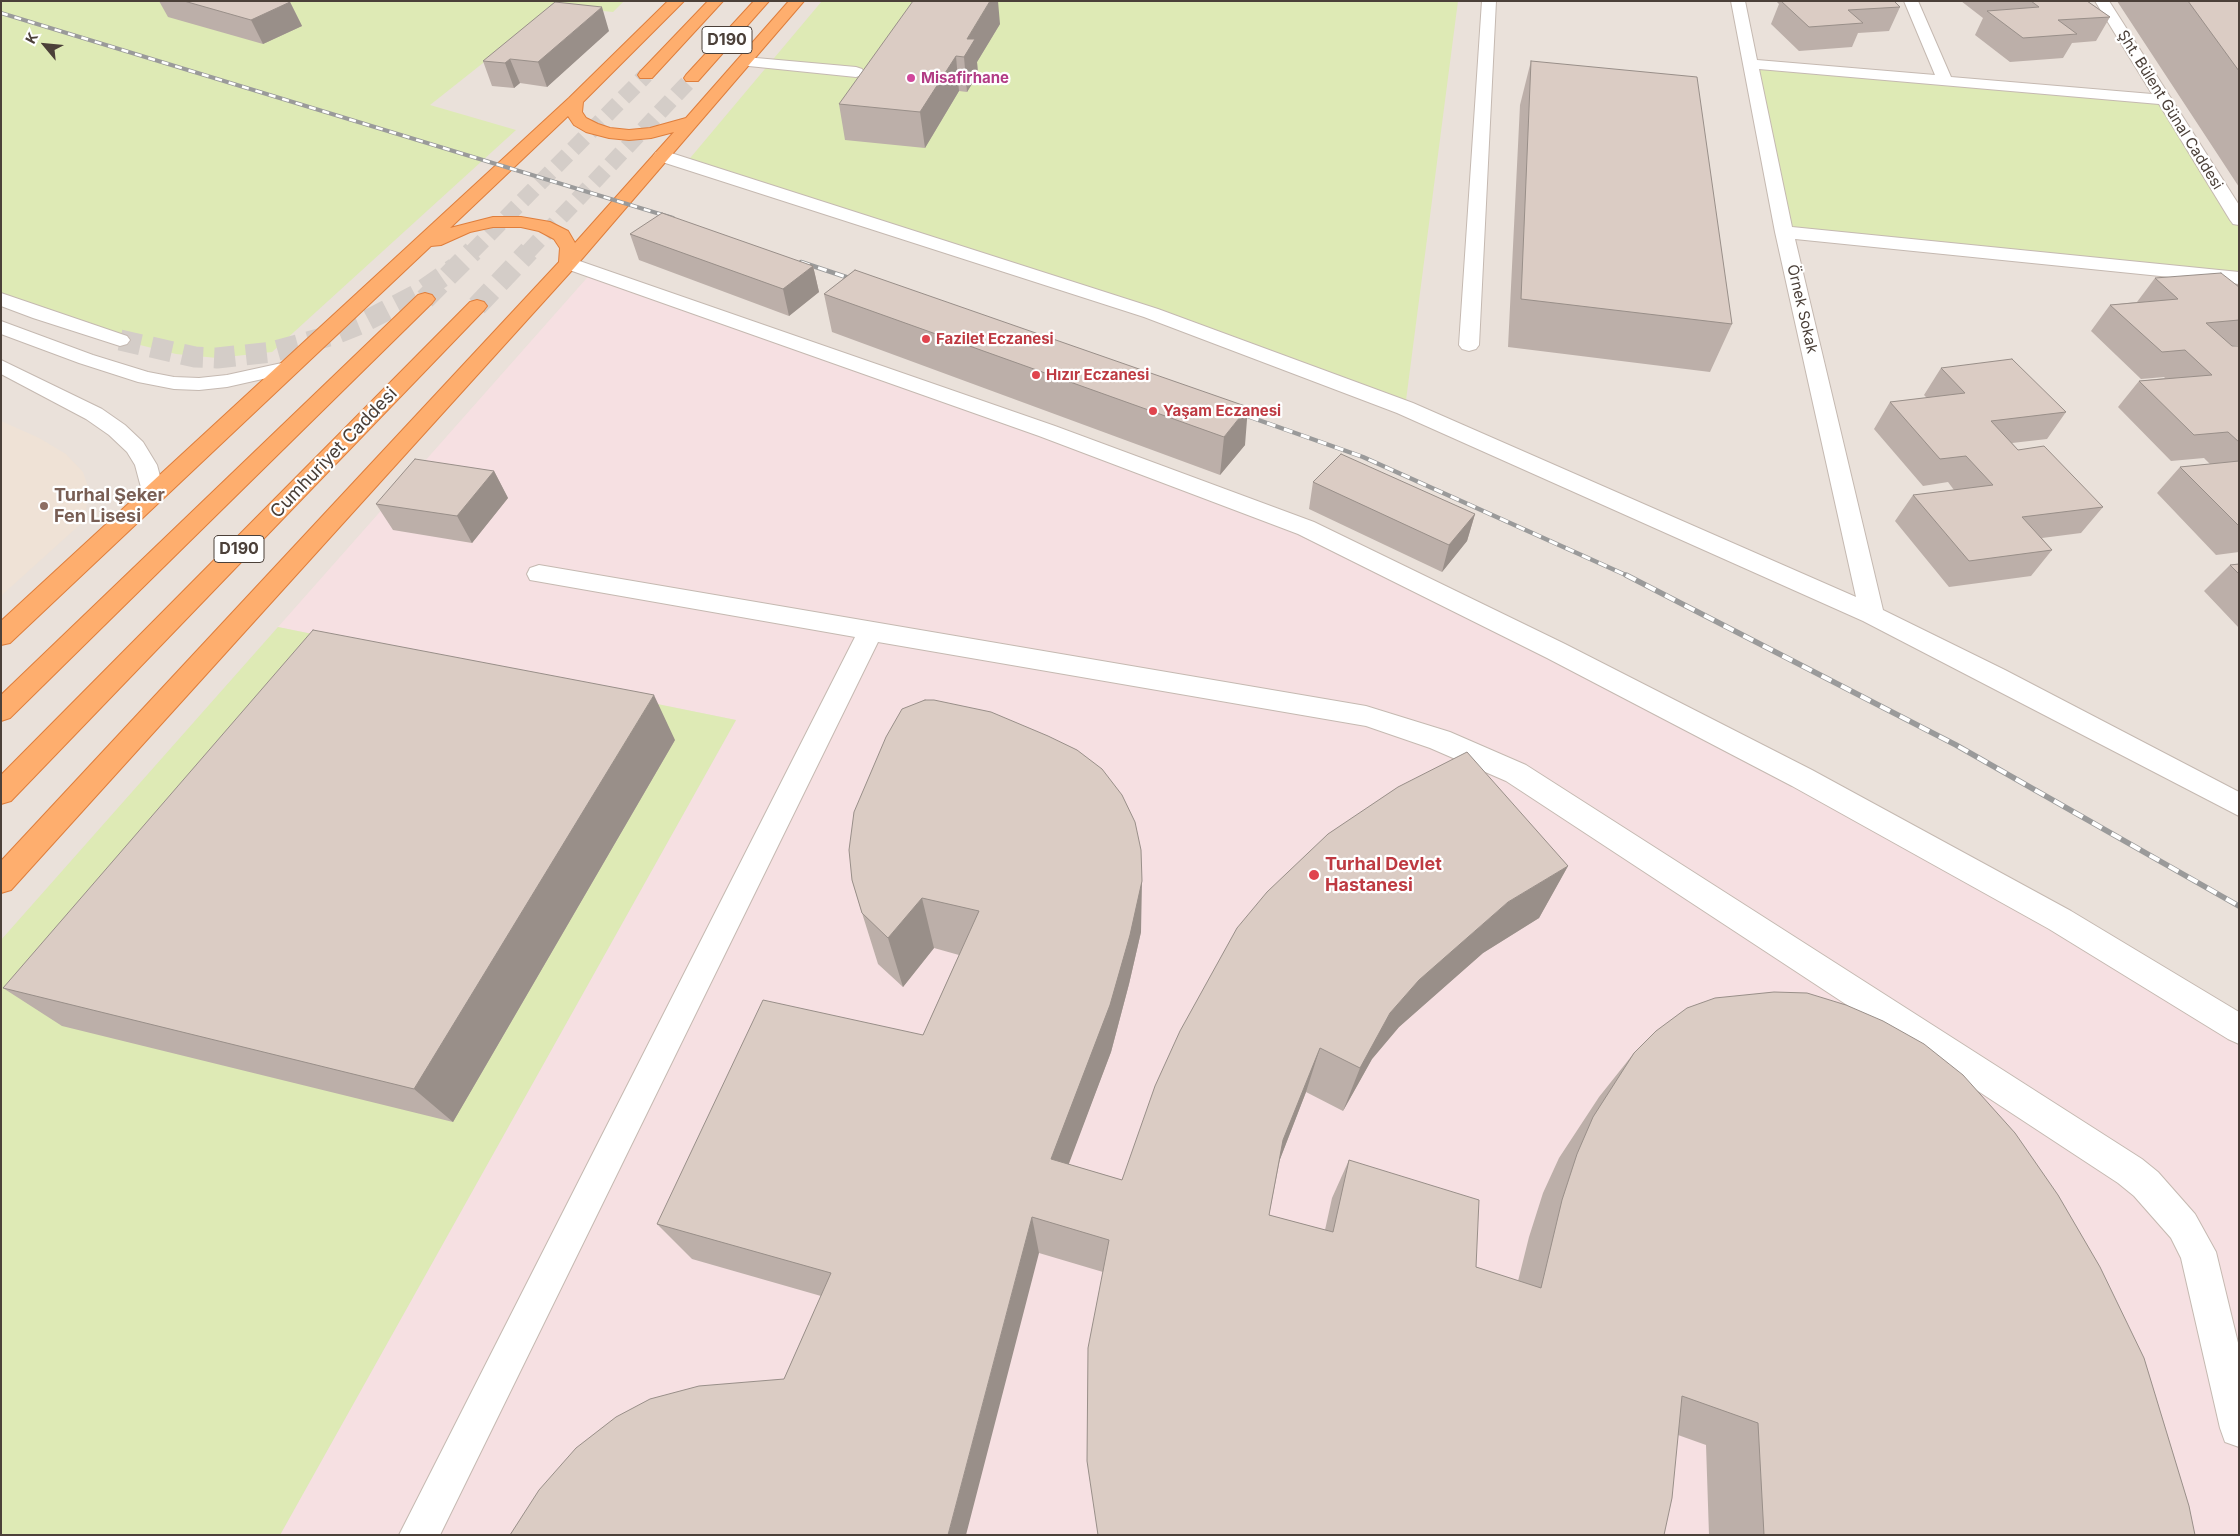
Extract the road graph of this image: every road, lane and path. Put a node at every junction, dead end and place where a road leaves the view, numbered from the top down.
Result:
1 (677, 1) edge
2 (716, 1) edge
3 (762, 1) edge
4 (797, 1) edge
5 (1489, 1) edge
6 (1738, 1) edge
7 (1912, 1) edge
8 (2102, 1) edge
9 (745, 62) junction
10 (1751, 64) junction
11 (856, 72) dead end
12 (646, 75) tunnel mouth
13 (692, 78) tunnel mouth
14 (1945, 81) junction
15 (2164, 100) junction
16 (575, 101) junction
17 (693, 121) junction
18 (662, 156) junction
19 (2239, 220) edge
20 (1784, 232) junction
21 (414, 252) junction
22 (568, 263) junction
23 (2239, 278) edge
24 (1, 299) edge
25 (425, 299) tunnel mouth
26 (477, 306) tunnel mouth
27 (1, 327) edge
28 (120, 340) tunnel mouth
29 (1469, 345) dead end
30 (1, 366) edge
31 (291, 367) junction
32 (154, 495) junction
33 (539, 574) dead end
34 (1872, 615) junction
35 (871, 631) junction
36 (1, 636) edge
37 (1, 710) edge
38 (1, 793) edge
39 (2239, 805) edge
40 (1, 881) edge
41 (2239, 1029) edge
42 (2239, 1428) edge
43 (419, 1535) edge

1 - 16 highway
2 - 12 highway, D190
3 - 13 highway, D190
4 - 9 highway
5 - 29 street
6 - 10 street, Örnek Sokak
7 - 14 street
8 - 15 street, Şht. Bülent Günal Caddesi
9 - 11 street
9 - 17 highway
10 - 14 street
10 - 20 street, Örnek Sokak
14 - 15 street
15 - 19 street, Şht. Bülent Günal Caddesi
16 - 17 highway
16 - 21 highway
17 - 18 highway
18 - 22 highway
18 - 34 street
20 - 23 street
20 - 34 street, Örnek Sokak
21 - 22 highway
21 - 31 highway
22 - 40 highway
22 - 41 street
24 - 28 street
25 - 37 highway, D190
26 - 38 highway, Cumhuriyet Caddesi / D190
27 - 31 street
30 - 32 street
31 - 32 highway
32 - 36 highway
33 - 35 street
34 - 39 street
35 - 42 street
35 - 43 street

